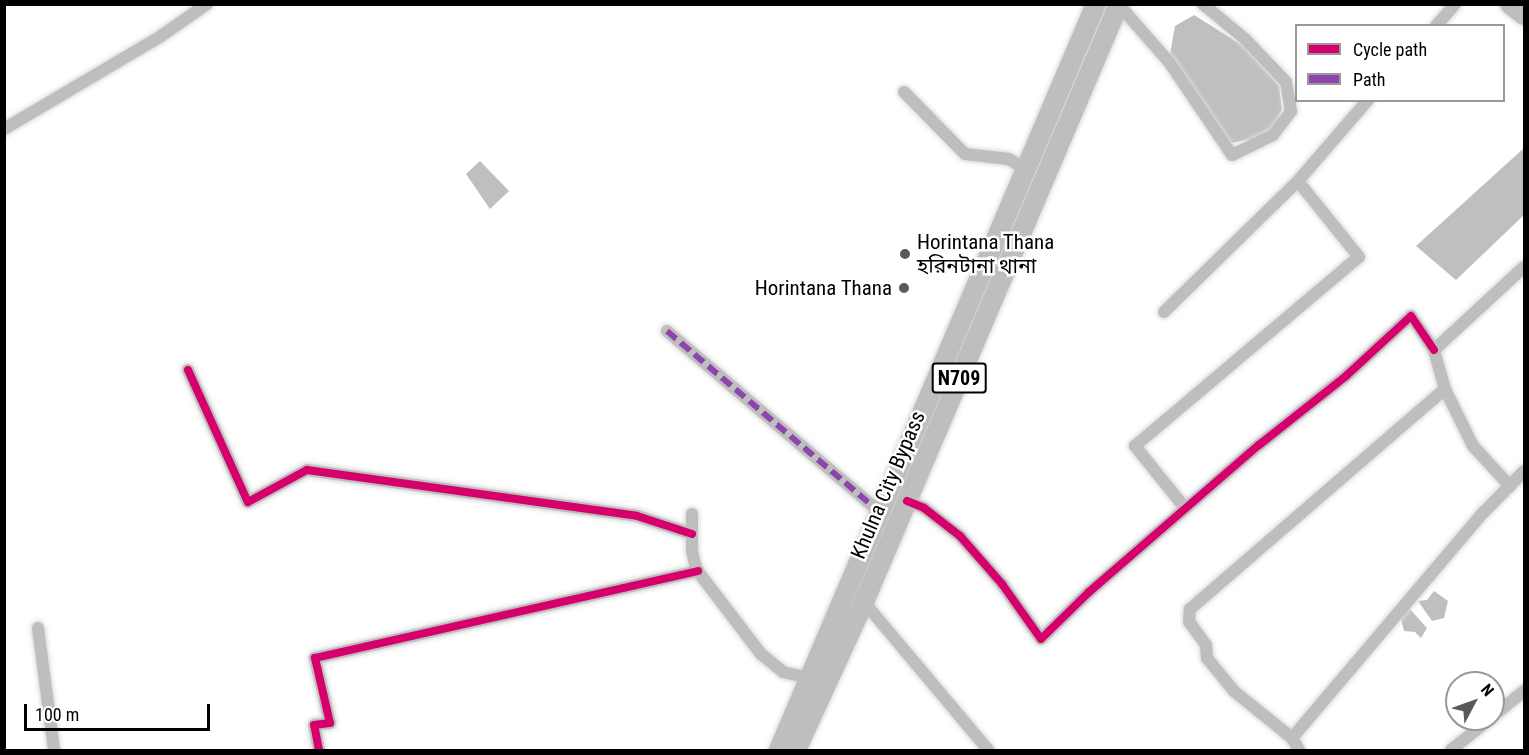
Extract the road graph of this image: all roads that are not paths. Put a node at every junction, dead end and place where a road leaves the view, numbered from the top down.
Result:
1 (207, 4) edge
2 (1096, 4) edge
3 (1203, 4) edge
4 (1455, 4) edge
5 (1510, 4) edge
6 (1119, 5) edge
7 (1524, 15) edge
8 (1438, 24) edge
9 (904, 92) dead end
10 (1366, 102) edge
11 (4, 129) edge
12 (1026, 170) junction
13 (1298, 181) junction
14 (1524, 267) edge
15 (1164, 312) dead end
16 (667, 331) dead end
17 (1434, 350) junction
18 (188, 370) dead end
19 (1445, 389) junction
20 (1524, 471) edge
21 (1510, 486) junction
22 (907, 501) junction
23 (1185, 508) junction
24 (880, 512) junction
25 (692, 514) dead end
26 (692, 534) junction
27 (698, 571) junction
28 (864, 602) junction
29 (38, 628) dead end
30 (809, 678) junction
31 (1524, 691) edge
32 (1505, 707) edge
33 (1475, 731) edge
34 (1292, 738) junction
35 (54, 750) edge
36 (319, 750) edge
37 (779, 750) edge
38 (796, 750) edge
39 (988, 750) edge
40 (1299, 750) edge
41 (1451, 750) edge

1 - 11 street
2 - 12 highway, Khulna City Bypass / N709
3 - 6 street
4 - 8 street
5 - 7 highway
6 - 22 highway, Khulna City Bypass / N709
9 - 12 street
10 - 13 street
12 - 24 highway, Khulna City Bypass / N709
13 - 15 street
13 - 23 street
14 - 17 street
16 - 24 street
17 - 19 street
17 - 23 street
18 - 26 street
19 - 21 street
19 - 34 street
20 - 21 street
21 - 34 street
22 - 23 street
22 - 28 highway, Khulna City Bypass / N709
24 - 30 highway, Khulna City Bypass / N709
25 - 26 street
26 - 27 street
27 - 30 street
27 - 36 street
28 - 38 highway, Khulna City Bypass / N709
28 - 39 street
29 - 35 street
30 - 37 highway, Khulna City Bypass / N709
31 - 32 street
33 - 41 street
34 - 40 street

